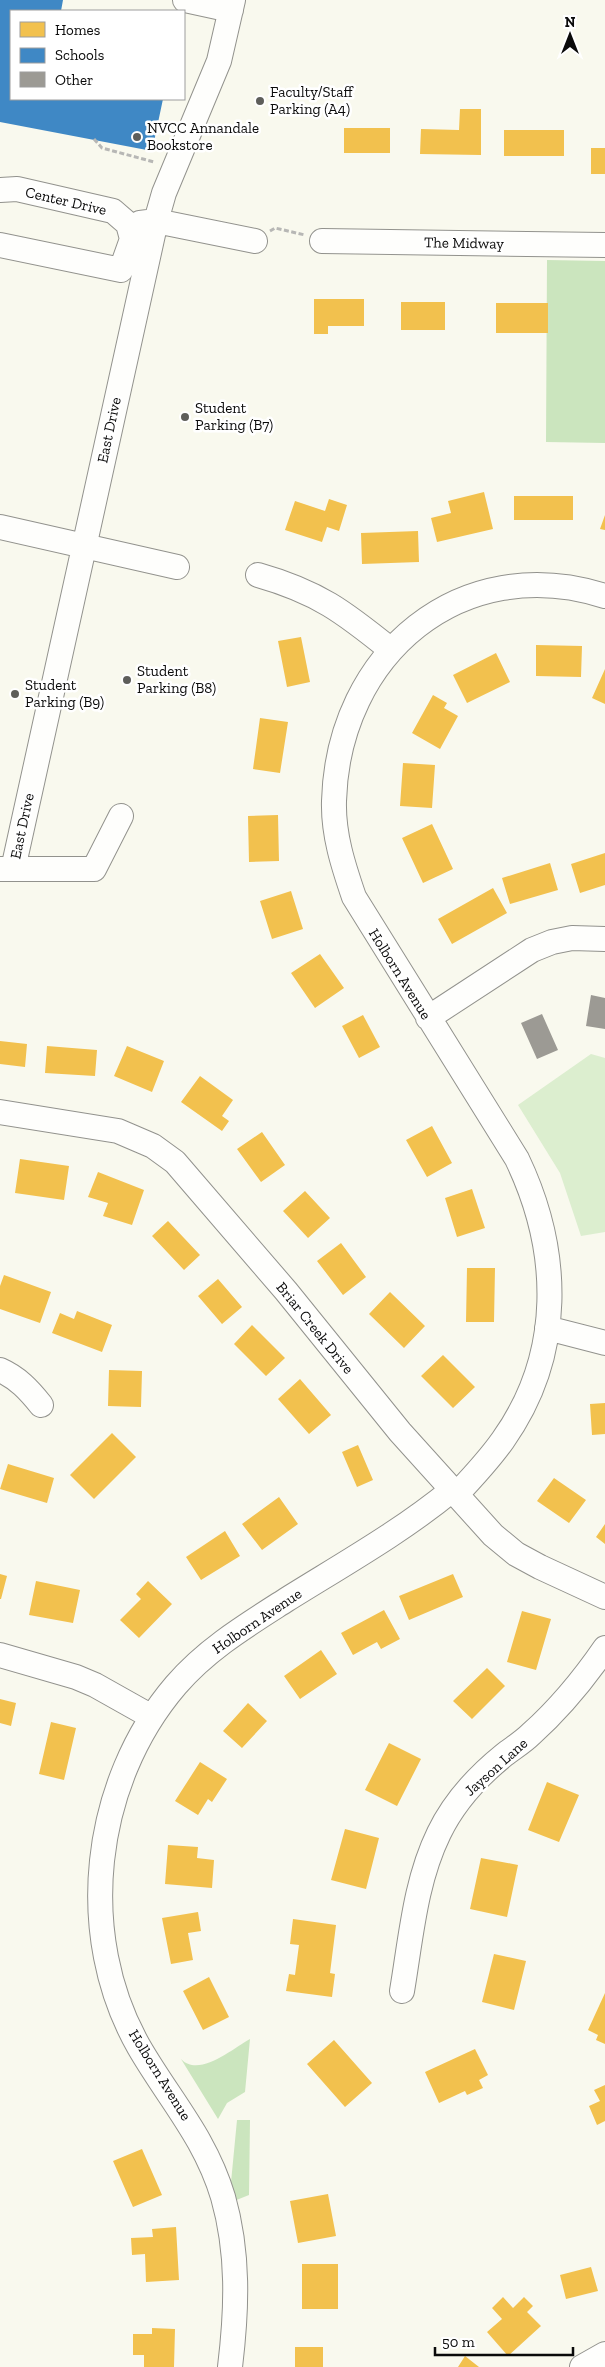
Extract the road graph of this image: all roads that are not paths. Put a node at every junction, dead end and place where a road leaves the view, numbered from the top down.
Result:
1 (185, 0) edge
2 (232, 5) edge
3 (0, 190) edge
4 (156, 222) junction
5 (128, 224) junction
6 (255, 241) road end
7 (322, 241) road end
8 (0, 244) edge
9 (605, 245) edge
10 (132, 274) junction
11 (0, 527) edge
12 (84, 546) junction
13 (177, 567) dead end
14 (258, 575) dead end
15 (605, 596) edge
16 (392, 650) junction
17 (121, 816) dead end
18 (6, 869) edge
19 (605, 939) edge
20 (428, 1018) junction
21 (0, 1112) edge
22 (547, 1328) junction
23 (605, 1343) edge
24 (0, 1370) edge
25 (41, 1405) dead end
26 (454, 1493) junction
27 (605, 1597) edge
28 (605, 1648) edge
29 (0, 1655) edge
30 (152, 1717) junction
31 (402, 1992) dead end
32 (605, 2354) edge
33 (230, 2367) edge
34 (582, 2367) edge

1 - 2 street
2 - 4 street, East Drive
3 - 5 street, Center Drive
4 - 5 street
4 - 6 street
4 - 10 street, East Drive
5 - 10 street
7 - 9 street, The Midway
8 - 10 street
10 - 12 street, East Drive
11 - 12 street
12 - 13 street
12 - 18 street, East Drive
14 - 16 street
15 - 16 street, Holborn Avenue
16 - 20 street, Holborn Avenue
17 - 18 street
19 - 20 street
20 - 22 street, Holborn Avenue
21 - 26 street, Briar Creek Drive
22 - 23 street
22 - 26 street, Holborn Avenue
24 - 25 street
26 - 27 street, Briar Creek Drive
26 - 30 street, Holborn Avenue
28 - 31 street, Jayson Lane
29 - 30 street
30 - 33 street, Holborn Avenue
32 - 34 street

